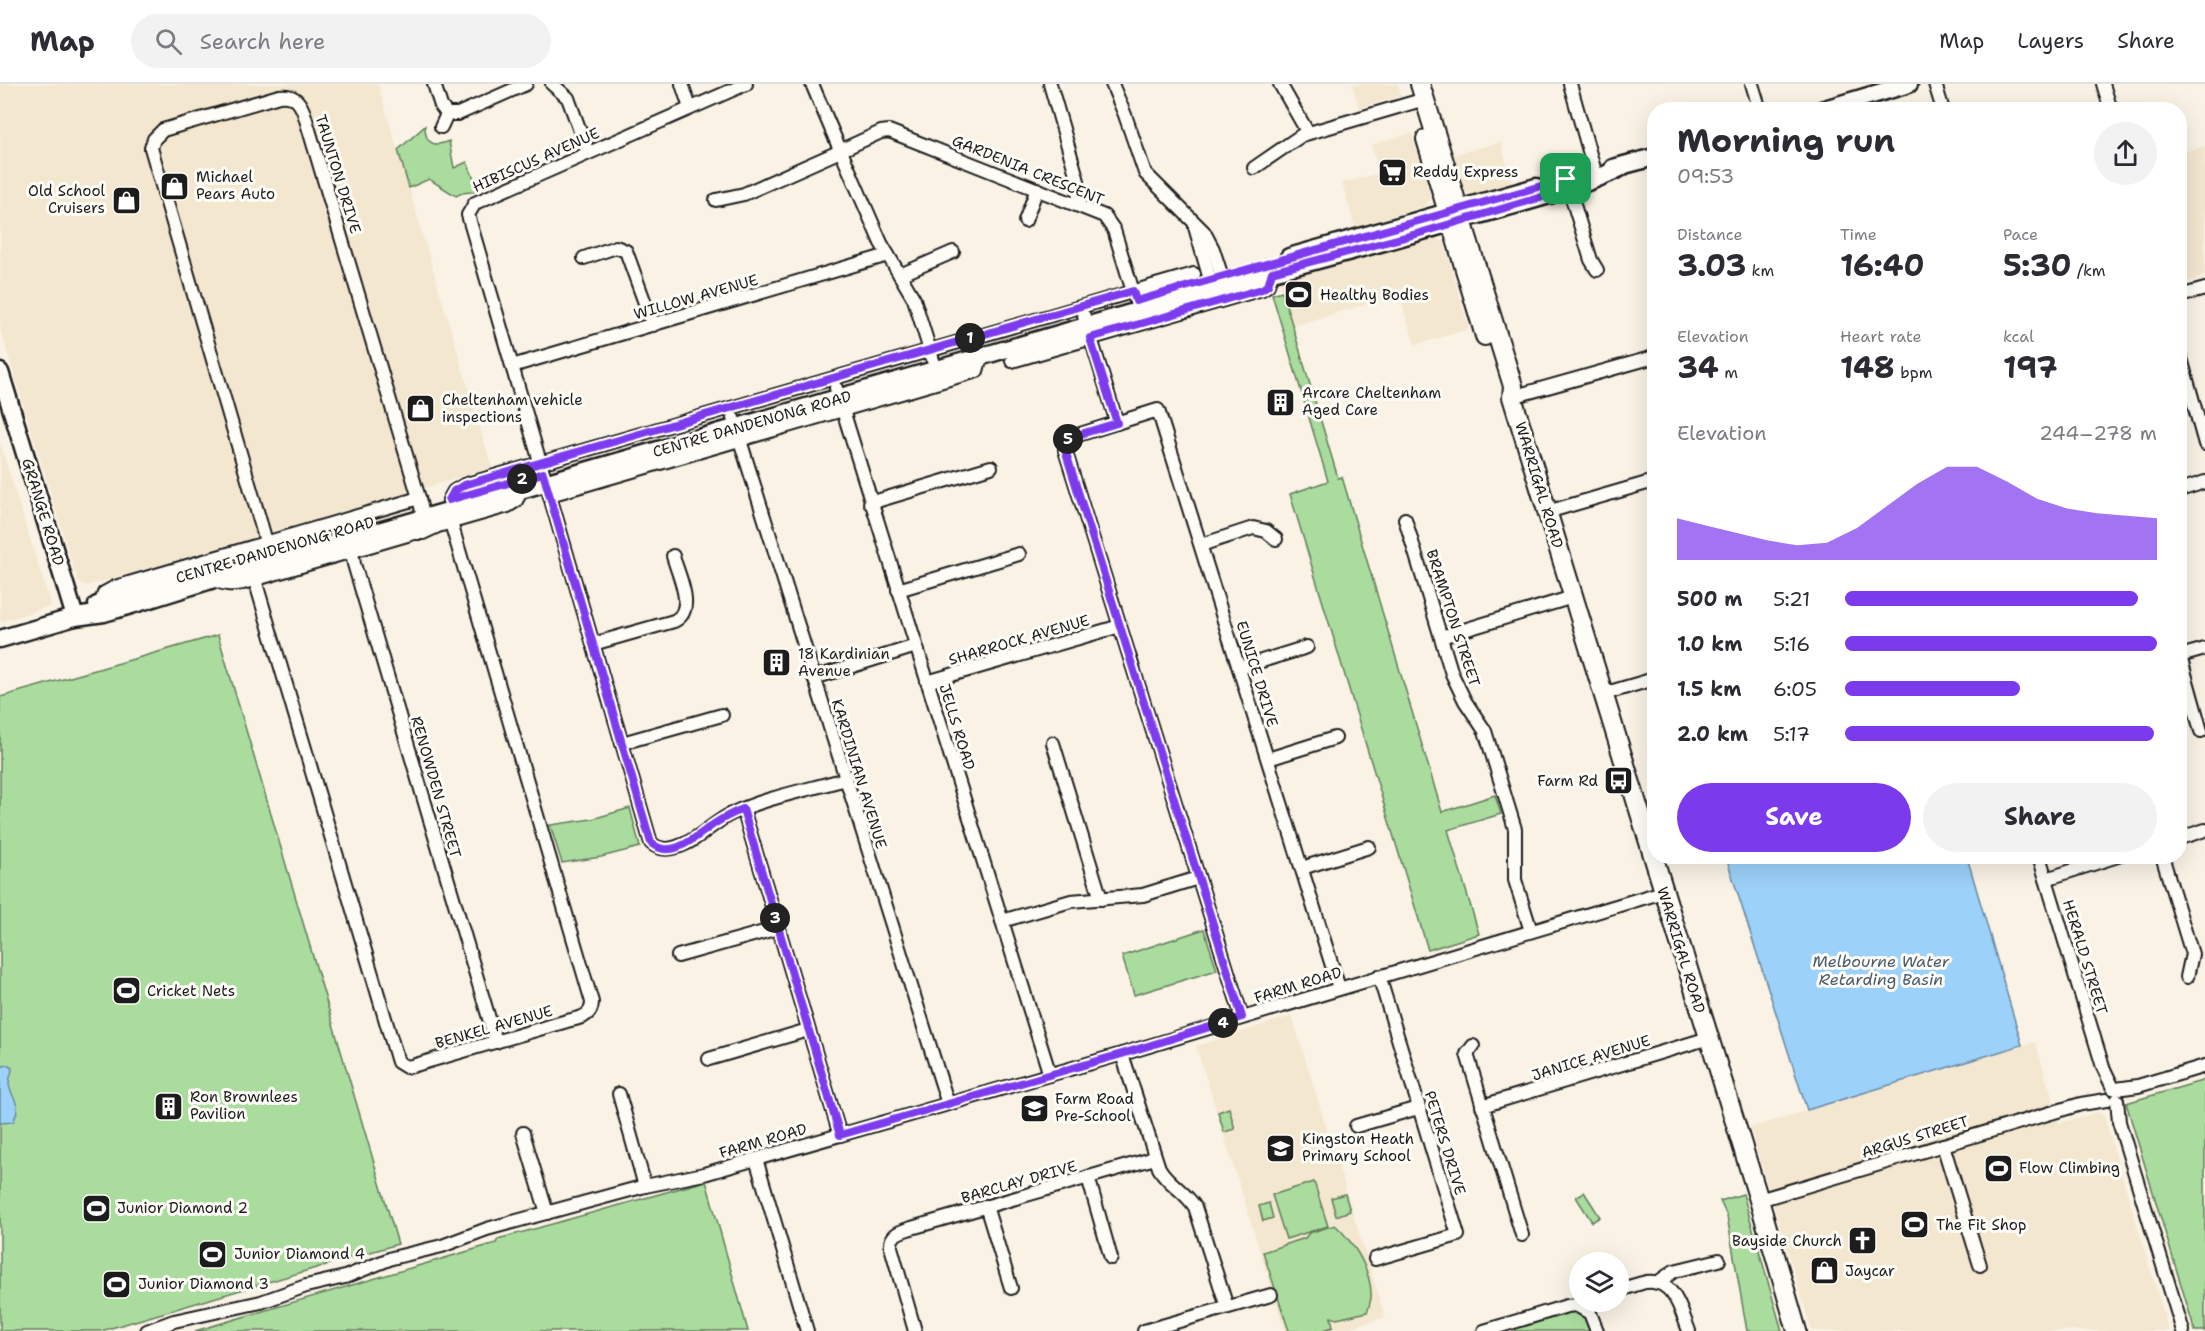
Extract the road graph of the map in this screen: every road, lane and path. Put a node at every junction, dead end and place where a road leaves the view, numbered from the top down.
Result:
1 (434, 84) edge
2 (526, 84) edge
3 (552, 84) edge
4 (682, 84) edge
5 (746, 84) edge
6 (812, 84) edge
7 (1050, 84) edge
8 (1112, 84) edge
9 (1280, 84) edge
10 (1570, 84) edge
11 (1752, 84) edge
12 (1909, 84) edge
13 (1935, 84) edge
14 (2103, 84) edge
15 (1874, 89) edge
16 (1419, 92) edge
17 (1758, 102) edge
18 (1841, 102) edge
19 (1941, 102) edge
20 (2109, 102) edge
21 (690, 108) junction
22 (447, 114) junction
23 (441, 127) dead end
24 (1308, 133) junction
25 (841, 150) junction
26 (588, 153) junction
27 (1647, 159) edge
28 (1254, 168) dead end
29 (1596, 175) junction
30 (1567, 184) junction
31 (1037, 189) junction
32 (716, 200) dead end
33 (1073, 203) junction
34 (1455, 216) junction
35 (1024, 221) dead end
36 (953, 252) dead end
37 (888, 255) junction
38 (584, 258) dead end
39 (1597, 270) dead end
40 (1272, 272) junction
41 (900, 275) junction
42 (1212, 281) junction
43 (2205, 289) edge
44 (2187, 295) edge
45 (1136, 301) junction
46 (653, 325) junction
47 (1087, 327) junction
48 (981, 357) junction
49 (1647, 359) edge
50 (933, 360) junction
51 (512, 366) junction
52 (0, 372) edge
53 (2187, 380) edge
54 (1512, 397) junction
55 (839, 399) junction
56 (1117, 423) junction
57 (736, 429) junction
58 (2205, 444) edge
59 (991, 467) dead end
60 (545, 478) junction
61 (2205, 482) edge
62 (1647, 483) edge
63 (2187, 488) edge
64 (522, 490) junction
65 (870, 502) junction
66 (421, 508) junction
67 (1547, 512) junction
68 (1405, 519) dead end
69 (451, 523) junction
70 (414, 533) junction
71 (1276, 539) dead end
72 (1201, 545) junction
73 (351, 546) junction
74 (269, 552) junction
75 (1019, 554) dead end
76 (672, 556) dead end
77 (213, 579) junction
78 (255, 580) junction
79 (898, 590) junction
80 (1573, 597) junction
81 (75, 616) junction
82 (1120, 626) junction
83 (1441, 637) junction
84 (0, 639) edge
85 (593, 644) junction
86 (916, 646) junction
87 (1307, 647) dead end
88 (2205, 649) edge
89 (2187, 654) edge
90 (1239, 668) junction
91 (814, 678) junction
92 (1647, 681) edge
93 (2187, 681) edge
94 (927, 682) junction
95 (1603, 694) junction
96 (722, 715) dead end
97 (2201, 731) dead end
98 (1335, 738) dead end
99 (622, 743) junction
100 (1053, 743) dead end
101 (1268, 759) junction
102 (845, 779) junction
103 (743, 809) junction
104 (2205, 830) edge
105 (2187, 836) edge
106 (1647, 839) edge
107 (1369, 847) dead end
108 (1655, 864) edge
109 (2041, 864) edge
110 (2093, 864) edge
111 (2164, 864) edge
112 (1302, 868) junction
113 (1198, 878) junction
114 (2046, 879) junction
115 (1663, 892) junction
116 (1101, 899) junction
117 (1002, 921) junction
118 (778, 928) junction
119 (1531, 931) junction
120 (678, 956) dead end
121 (1379, 976) junction
122 (2187, 977) dead end
123 (1338, 988) junction
124 (1242, 1017) junction
125 (808, 1030) junction
126 (1709, 1038) junction
127 (496, 1042) junction
128 (1473, 1046) dead end
129 (1122, 1054) junction
130 (709, 1059) dead end
131 (2205, 1066) edge
132 (1050, 1075) junction
133 (619, 1094) dead end
134 (2111, 1095) junction
135 (948, 1104) junction
136 (1482, 1106) junction
137 (1419, 1108) junction
138 (1356, 1126) dead end
139 (523, 1133) dead end
140 (840, 1135) junction
141 (1943, 1145) junction
142 (1155, 1158) junction
143 (756, 1159) junction
144 (1088, 1177) junction
145 (645, 1186) junction
146 (1759, 1200) junction
147 (986, 1206) junction
148 (547, 1213) junction
149 (1522, 1235) dead end
150 (1111, 1258) dead end
151 (1375, 1259) dead end
152 (1719, 1260) dead end
153 (1980, 1265) dead end
154 (1657, 1282) junction
155 (1629, 1287) edge
156 (1011, 1288) dead end
157 (1271, 1295) dead end
158 (1569, 1306) edge
159 (1227, 1308) junction
160 (1590, 1312) edge
161 (147, 1331) edge
162 (807, 1331) edge
163 (915, 1331) edge
164 (1144, 1331) edge
165 (1484, 1331) edge
166 (1597, 1331) edge
167 (1689, 1331) edge
168 (1797, 1331) edge
169 (2182, 1331) edge

1 - 22 street
2 - 22 street
3 - 26 street
4 - 21 street
5 - 21 street, HIBISCUS AVENUE
6 - 25 street
7 - 33 street
8 - 42 street
9 - 24 street
10 - 29 street
11 - 17 street
12 - 15 main road
13 - 19 street
14 - 20 street
15 - 18 main road
16 - 24 street
16 - 34 highway, WARRIGAL ROAD
21 - 26 street, HIBISCUS AVENUE
22 - 23 street
24 - 28 street
25 - 31 street, GARDENIA CRESCENT
25 - 32 street, GARDENIA CRESCENT
25 - 37 street
26 - 51 street, HIBISCUS AVENUE
27 - 29 main road, CENTRE DANDENONG ROAD
29 - 30 main road, CENTRE DANDENONG ROAD
30 - 34 main road, CENTRE DANDENONG ROAD
30 - 39 street
31 - 33 street, GARDENIA CRESCENT
31 - 35 street
33 - 45 street, GARDENIA CRESCENT
34 - 40 main road, CENTRE DANDENONG ROAD
34 - 42 main road, CENTRE DANDENONG ROAD
34 - 54 highway, WARRIGAL ROAD
36 - 41 street
37 - 41 street
37 - 46 street, WILLOW AVENUE
38 - 46 street
40 - 42 main road, CENTRE DANDENONG ROAD
40 - 47 street, CENTRE DANDENONG ROAD
41 - 50 street
42 - 45 main road, CENTRE DANDENONG ROAD
42 - 45 street, CENTRE DANDENONG ROAD
43 - 44 street
45 - 47 main road, CENTRE DANDENONG ROAD
45 - 50 street, CENTRE DANDENONG ROAD
46 - 51 street, WILLOW AVENUE
47 - 48 main road, CENTRE DANDENONG ROAD
47 - 50 main road, CENTRE DANDENONG ROAD
47 - 56 street
48 - 50 main road, CENTRE DANDENONG ROAD
48 - 55 street, CENTRE DANDENONG ROAD
49 - 54 street
50 - 55 main road, CENTRE DANDENONG ROAD
50 - 60 street, CENTRE DANDENONG ROAD
51 - 60 street, HIBISCUS AVENUE
52 - 81 main road, GRANGE ROAD
53 - 58 street
54 - 67 highway, WARRIGAL ROAD
55 - 57 main road, CENTRE DANDENONG ROAD
55 - 65 street, JELLS ROAD
56 - 72 street, EUNICE DRIVE
56 - 82 street
57 - 60 main road, CENTRE DANDENONG ROAD
57 - 91 street, KARDINIAN AVENUE
59 - 65 street
60 - 64 main road, CENTRE DANDENONG ROAD
60 - 66 main road, CENTRE DANDENONG ROAD
60 - 85 street, HIBISCUS AVENUE
61 - 63 street
62 - 67 street
64 - 66 main road, CENTRE DANDENONG ROAD
64 - 69 street, CENTRE DANDENONG ROAD
65 - 79 street, JELLS ROAD
66 - 70 street
66 - 73 main road, CENTRE DANDENONG ROAD
66 - 74 main road, CENTRE DANDENONG ROAD
66 - 74 street, TAUNTON DRIVE
67 - 80 highway, WARRIGAL ROAD
68 - 83 street, BRAMPTON STREET
69 - 70 street, CENTRE DANDENONG ROAD
69 - 127 street, BENKEL AVENUE
70 - 73 street, CENTRE DANDENONG ROAD
71 - 72 street
72 - 90 street, EUNICE DRIVE
73 - 74 main road, CENTRE DANDENONG ROAD
73 - 78 street, CENTRE DANDENONG ROAD
73 - 127 street, RENOWDEN STREET
74 - 77 main road, CENTRE DANDENONG ROAD
74 - 81 main road, CENTRE DANDENONG ROAD
75 - 79 street
76 - 85 street
77 - 78 street, CENTRE DANDENONG ROAD
77 - 81 main road, CENTRE DANDENONG ROAD
78 - 127 street, BENKEL AVENUE
79 - 86 street, JELLS ROAD
80 - 83 street
80 - 95 highway, WARRIGAL ROAD
81 - 84 main road, CENTRE DANDENONG ROAD
82 - 94 street, SHARROCK AVENUE
82 - 113 street
83 - 119 street, BRAMPTON STREET
85 - 99 street, HIBISCUS AVENUE
86 - 91 street
86 - 94 street, JELLS ROAD
87 - 90 street
88 - 89 street
90 - 101 street, EUNICE DRIVE
91 - 102 street, KARDINIAN AVENUE
92 - 95 street
93 - 97 street
94 - 117 street, JELLS ROAD
95 - 106 highway, WARRIGAL ROAD
96 - 99 street
98 - 101 street
99 - 103 street, HIBISCUS AVENUE
100 - 116 street
101 - 112 street, EUNICE DRIVE
102 - 103 street
102 - 135 street, KARDINIAN AVENUE
103 - 118 street
104 - 105 street
107 - 112 street
108 - 115 highway, WARRIGAL ROAD
109 - 114 street, HERALD STREET
110 - 114 street
111 - 122 street
112 - 123 street, EUNICE DRIVE
113 - 116 street
113 - 124 street
114 - 134 street, HERALD STREET
115 - 119 street, FARM ROAD
115 - 126 highway, WARRIGAL ROAD
116 - 117 street
117 - 132 street, JELLS ROAD
118 - 120 street
118 - 125 street
119 - 121 street, FARM ROAD
121 - 123 street, FARM ROAD
121 - 137 street, PETERS DRIVE
123 - 124 street, FARM ROAD
124 - 129 street, FARM ROAD
125 - 130 street
125 - 140 street
126 - 136 street, JANICE AVENUE
126 - 146 highway, WARRIGAL ROAD
128 - 136 street
129 - 132 street, FARM ROAD
129 - 142 street
131 - 134 street, ARGUS STREET
132 - 135 street, FARM ROAD
133 - 145 street
134 - 141 street, ARGUS STREET
134 - 169 street, HERALD STREET
135 - 140 street, FARM ROAD
136 - 149 street
137 - 138 street
137 - 151 street, PETERS DRIVE
139 - 148 street
140 - 143 street, FARM ROAD
141 - 146 street, ARGUS STREET
141 - 153 street
142 - 144 street, BARCLAY DRIVE
142 - 159 street
143 - 145 street, FARM ROAD
143 - 162 street
144 - 147 street, BARCLAY DRIVE
144 - 150 street
145 - 148 street, FARM ROAD
146 - 168 highway, WARRIGAL ROAD
147 - 156 street
147 - 163 street, BARCLAY DRIVE
148 - 161 street, FARM ROAD
152 - 154 street
154 - 155 street
154 - 167 street
157 - 159 street
158 - 165 street
159 - 164 street
160 - 166 street

